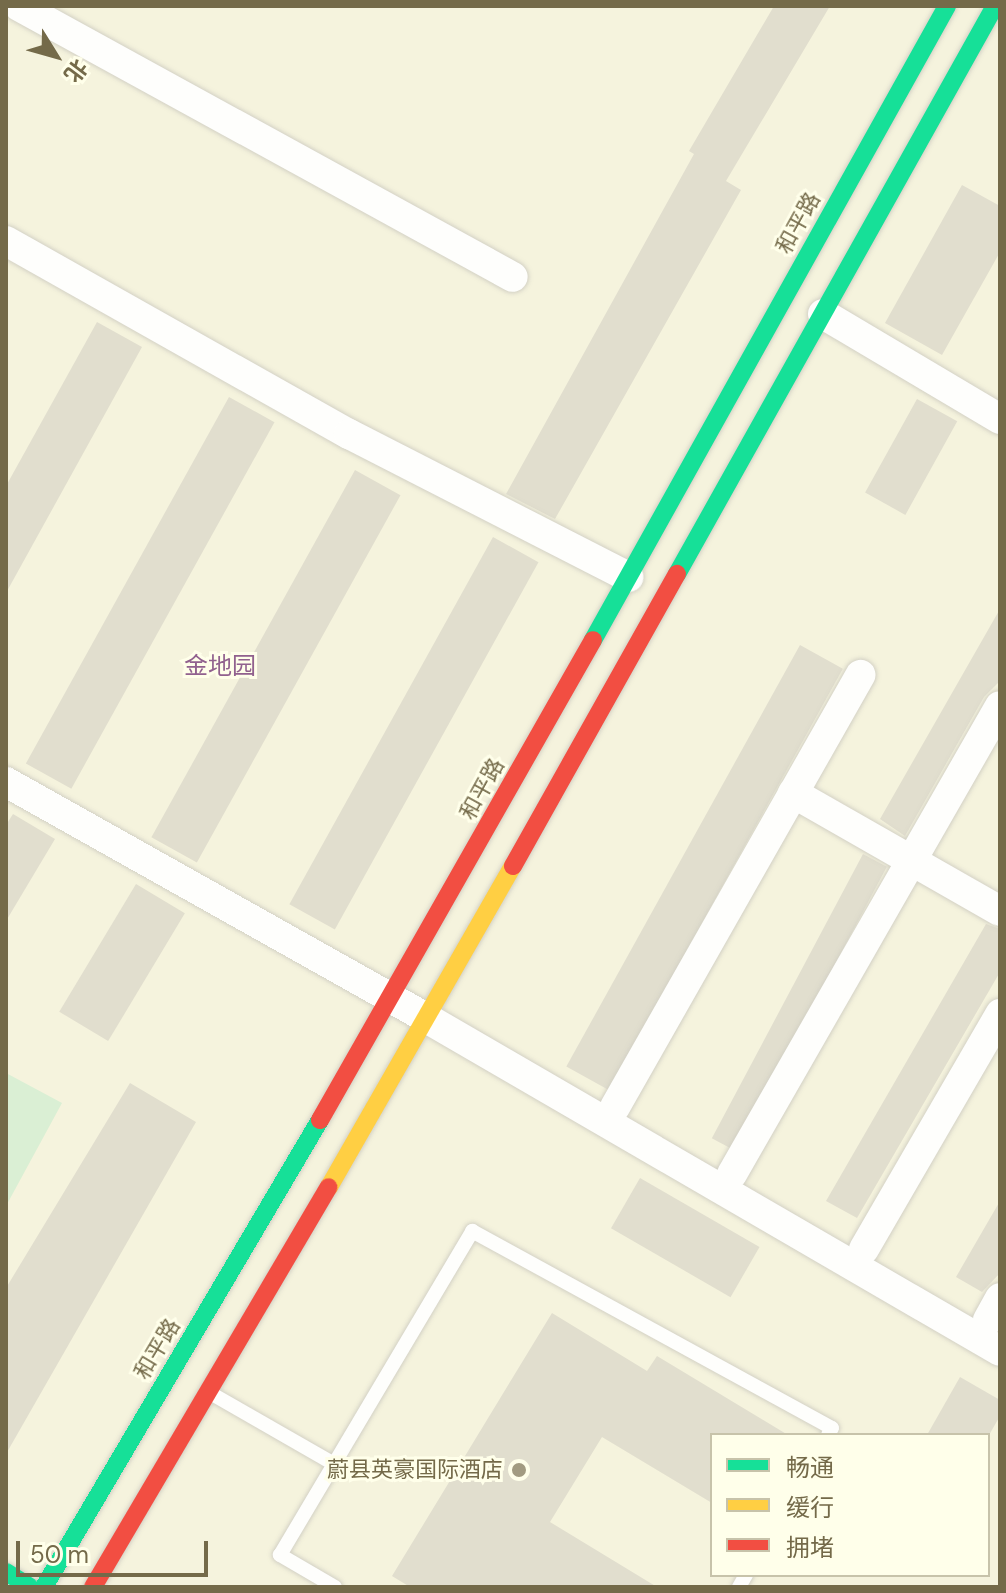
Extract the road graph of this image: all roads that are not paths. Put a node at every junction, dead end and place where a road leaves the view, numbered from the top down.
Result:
1 (19, 6) edge
2 (947, 6) edge
3 (995, 6) edge
4 (6, 241) edge
5 (513, 277) dead end
6 (823, 314) junction
7 (1000, 419) edge
8 (628, 577) junction
9 (860, 675) dead end
10 (1000, 706) edge
11 (6, 782) edge
12 (793, 793) junction
13 (912, 860) junction
14 (1000, 911) edge
15 (392, 999) junction
16 (1000, 1014) edge
17 (428, 1019) junction
18 (548, 1069) dead end
19 (615, 1107) junction
20 (732, 1174) junction
21 (864, 1249) junction
22 (996, 1315) edge
23 (1000, 1351) edge
24 (208, 1392) junction
25 (829, 1433) edge
26 (334, 1464) junction
27 (6, 1572) edge
28 (30, 1587) edge
29 (44, 1587) edge
30 (93, 1587) edge
31 (335, 1587) edge

1 - 5 street
2 - 8 street, 和平路
3 - 6 street
4 - 8 street
6 - 7 street
6 - 17 street
8 - 15 street, 和平路
9 - 12 street
10 - 13 street
11 - 15 street
12 - 13 street
12 - 19 street
13 - 14 street
13 - 20 street
15 - 17 street
15 - 29 street, 和平路
16 - 21 street
17 - 23 street
17 - 24 street
18 - 19 street
19 - 20 street
20 - 21 street
21 - 22 street
24 - 26 lane
24 - 30 street
25 - 26 lane
26 - 31 lane
27 - 28 street

